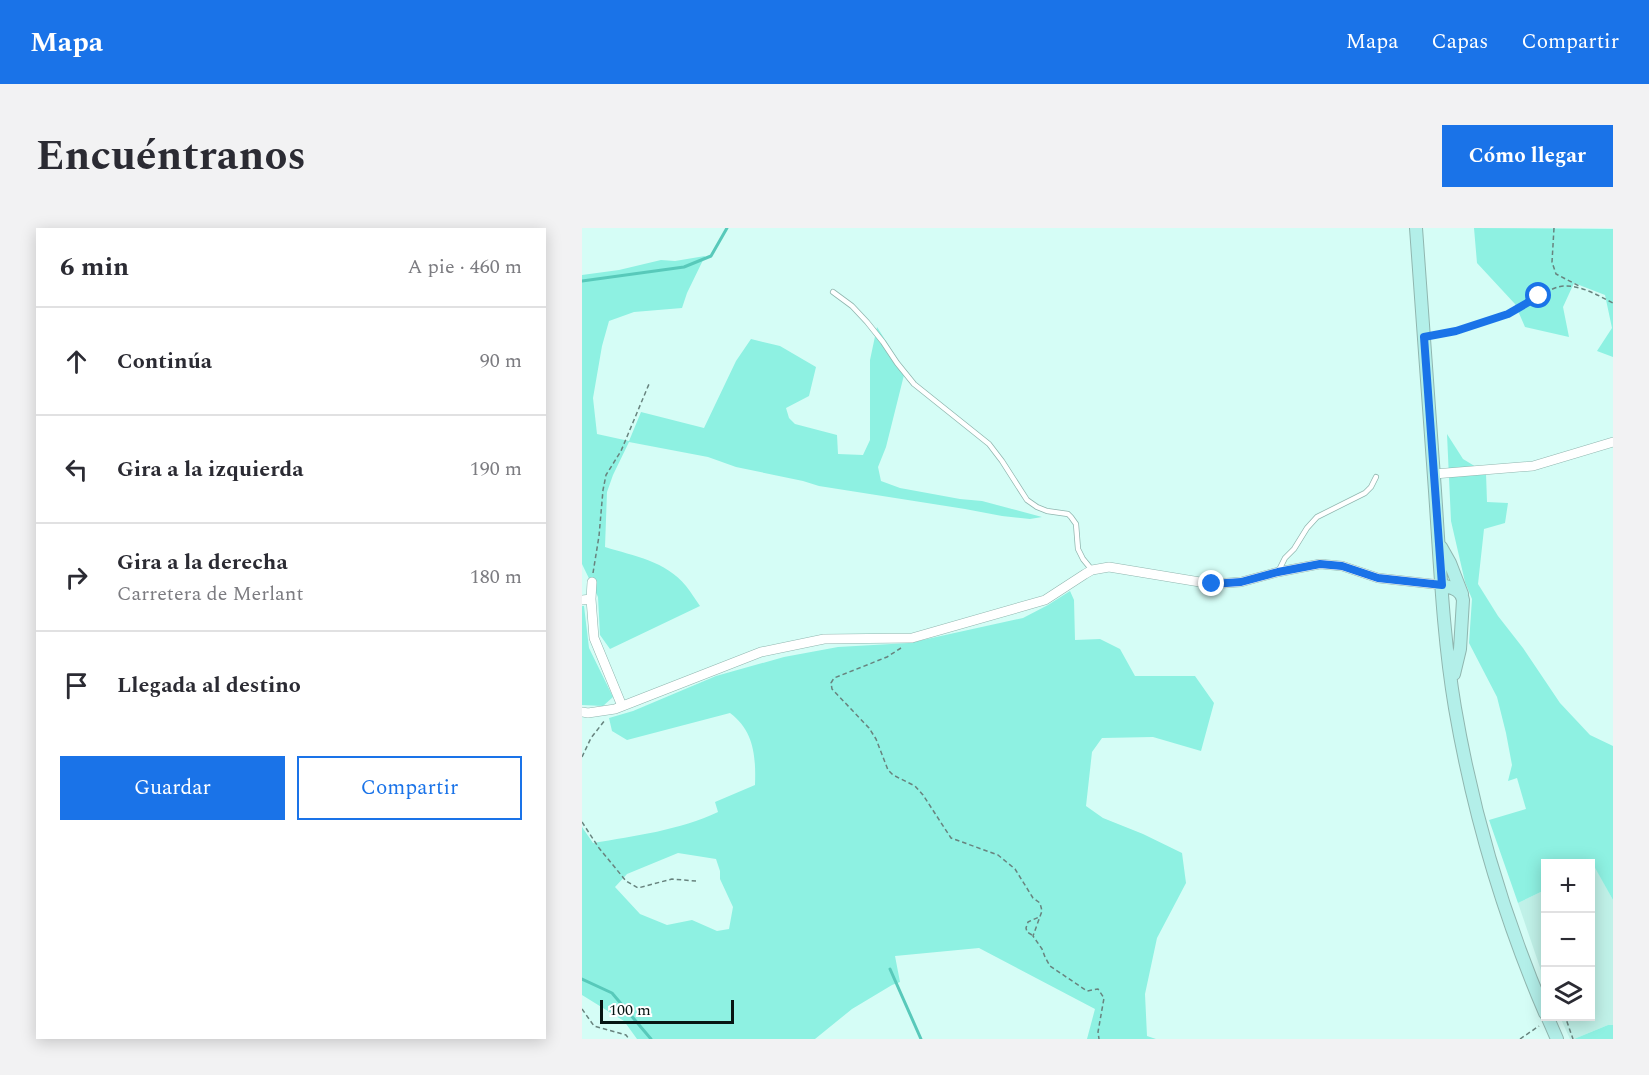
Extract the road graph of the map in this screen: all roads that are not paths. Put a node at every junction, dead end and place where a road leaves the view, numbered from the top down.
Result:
1 (1416, 228) edge
2 (833, 291) dead end
3 (1613, 442) edge
4 (1434, 474) junction
5 (1376, 477) dead end
6 (1438, 544) junction
7 (1092, 570) junction
8 (1278, 572) junction
9 (592, 582) road end
10 (1442, 585) junction
11 (1462, 594) junction
12 (586, 599) edge
13 (1452, 681) junction
14 (617, 708) junction
15 (582, 712) edge
16 (1541, 1001) edge
17 (1549, 1021) edge
18 (1557, 1039) edge

1 - 4 main road
2 - 7 lane
3 - 4 street
4 - 6 main road
5 - 8 lane
6 - 10 main road
6 - 11 main road
7 - 8 street
7 - 14 street
8 - 10 street
9 - 12 street
10 - 11 main road
10 - 13 main road
11 - 13 main road
12 - 14 street
13 - 16 main road
14 - 15 street
17 - 18 main road

